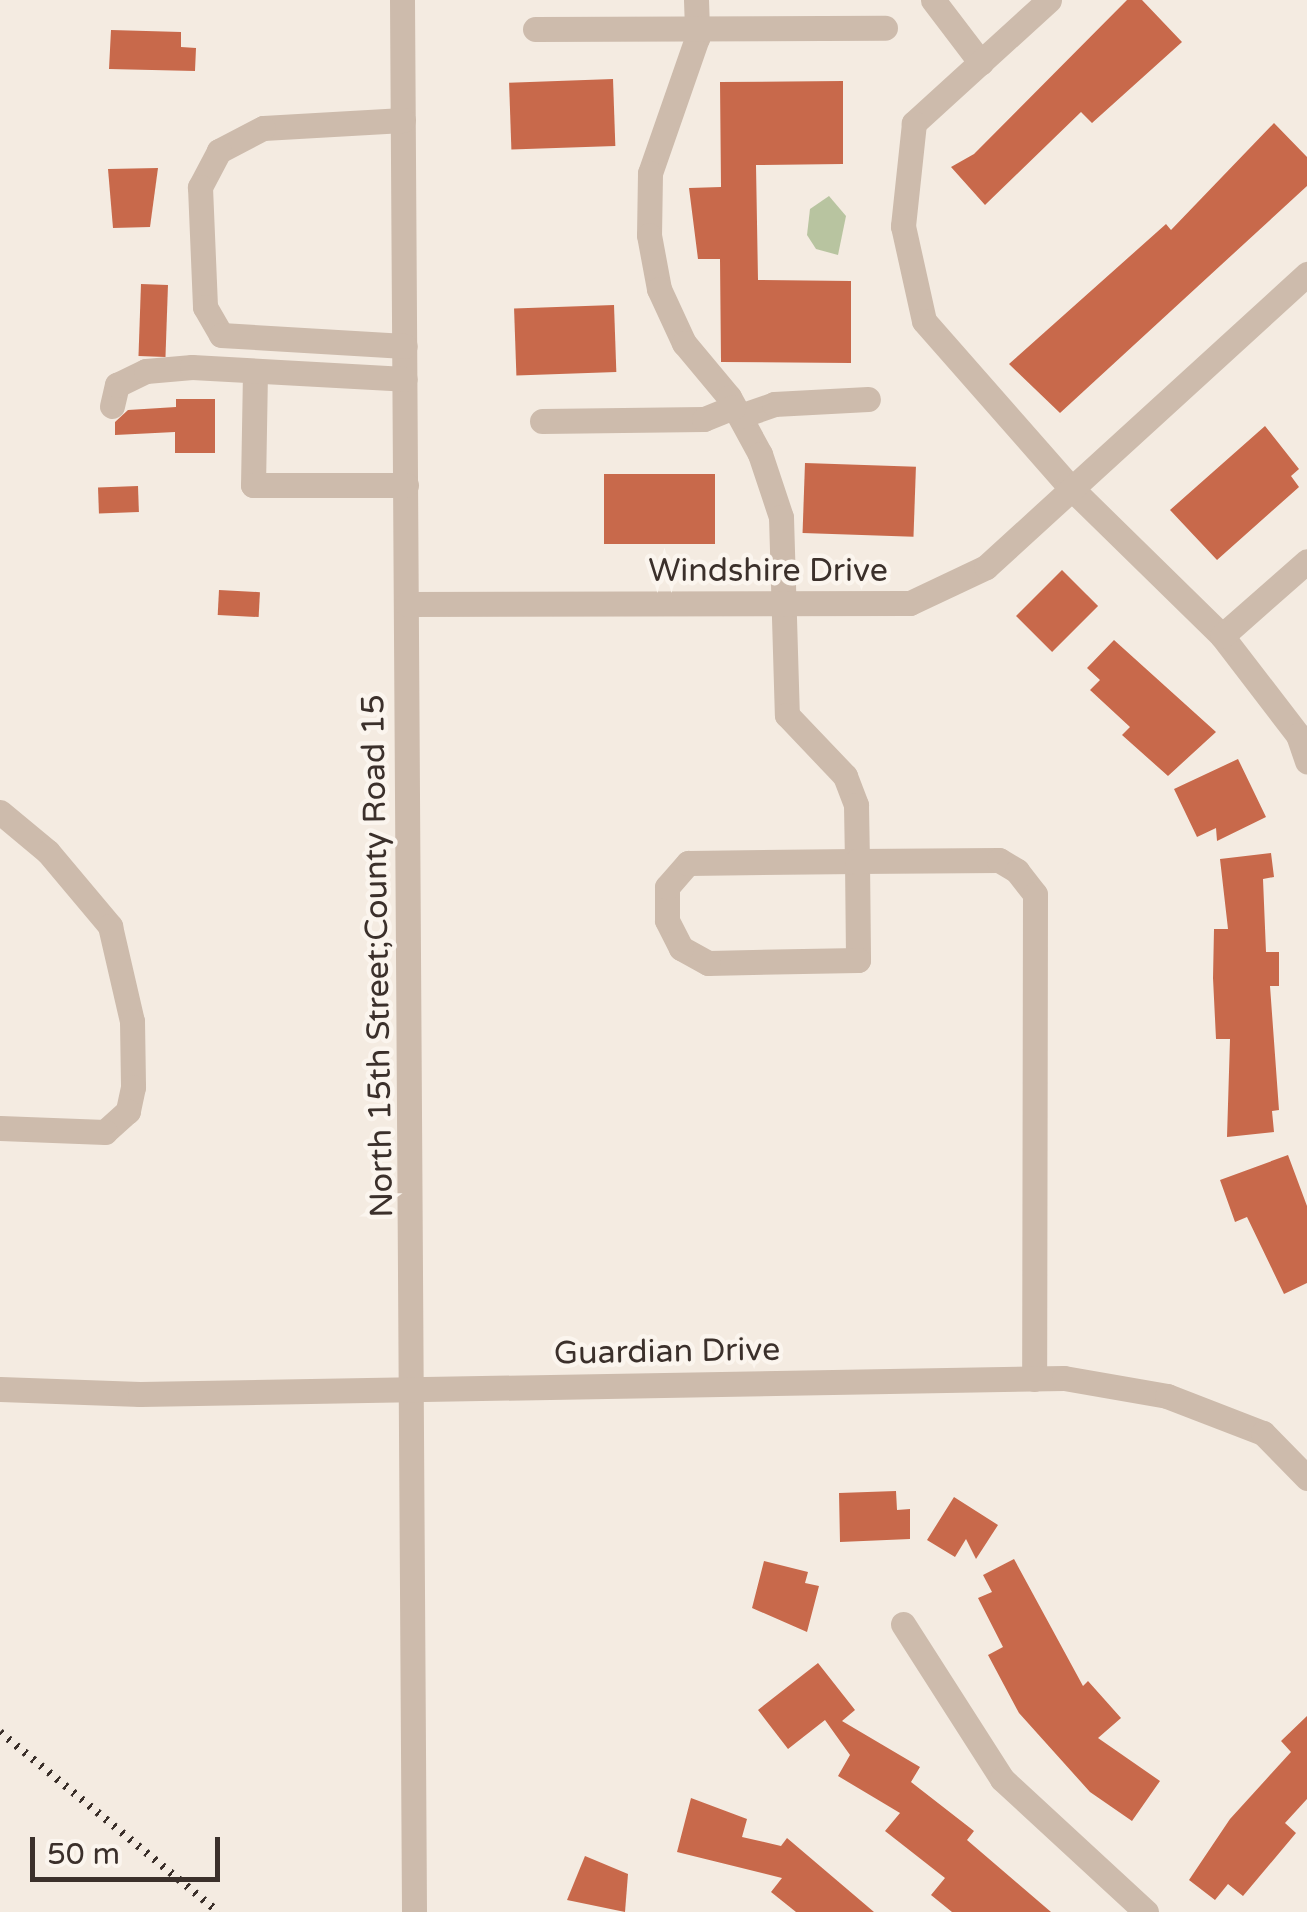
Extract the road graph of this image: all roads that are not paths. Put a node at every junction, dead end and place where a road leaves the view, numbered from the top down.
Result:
1 (402, 0) edge
2 (696, 0) edge
3 (933, 0) edge
4 (1050, 0) edge
5 (885, 28) dead end
6 (696, 29) junction
7 (535, 30) dead end
8 (981, 62) junction
9 (404, 120) junction
10 (1307, 274) edge
11 (405, 346) junction
12 (255, 372) junction
13 (405, 379) junction
14 (868, 399) dead end
15 (112, 406) dead end
16 (737, 411) junction
17 (542, 421) dead end
18 (406, 485) junction
19 (1068, 485) junction
20 (1307, 562) edge
21 (407, 604) junction
22 (786, 605) junction
23 (1222, 636) junction
24 (1307, 761) edge
25 (0, 812) edge
26 (857, 861) junction
27 (0, 1128) edge
28 (1034, 1379) junction
29 (0, 1389) edge
30 (414, 1389) junction
31 (1307, 1478) edge
32 (903, 1624) dead end
33 (414, 1912) edge
34 (1146, 1912) edge

1 - 9 street, North 15th Street;County Road 15
2 - 6 street
3 - 8 street
4 - 8 street
5 - 6 street
6 - 7 street
6 - 16 street
8 - 19 street
9 - 11 street, North 15th Street;County Road 15
9 - 11 street
10 - 19 street, Windshire Drive
11 - 13 street, North 15th Street;County Road 15
12 - 13 street
12 - 15 street
12 - 18 street
13 - 18 street, North 15th Street;County Road 15
14 - 16 street
16 - 17 street
16 - 22 street
18 - 21 street, North 15th Street;County Road 15
19 - 22 street, Windshire Drive
19 - 23 street
20 - 23 street
21 - 22 street, Windshire Drive
21 - 30 street, North 15th Street;County Road 15
22 - 26 street
23 - 24 street
25 - 27 street
26 - 26 street
26 - 28 street
28 - 30 street, Guardian Drive
28 - 31 street, Guardian Drive
29 - 30 street, Guardian Drive
30 - 33 street, North 15th Street;County Road 15
32 - 34 street

